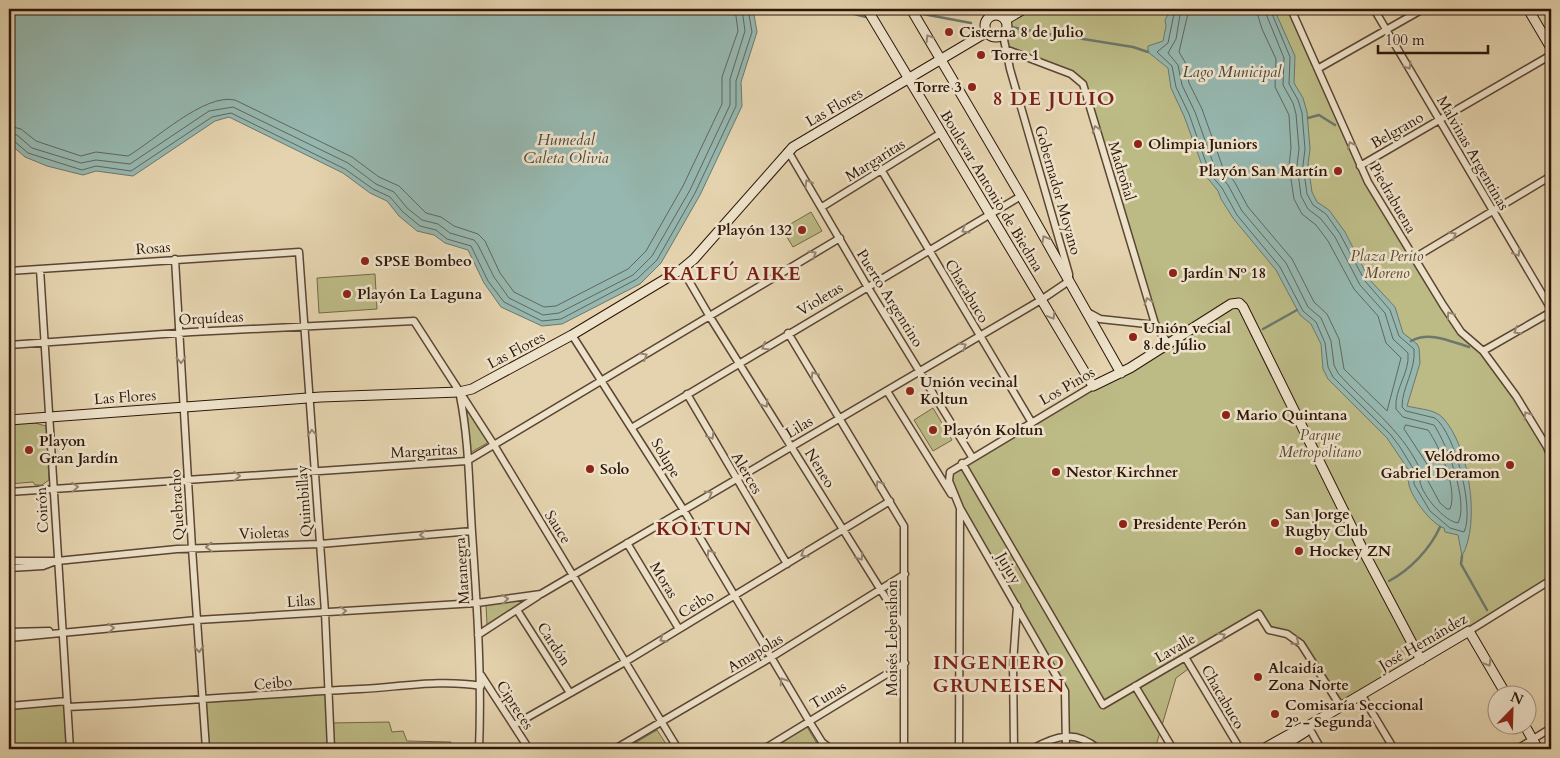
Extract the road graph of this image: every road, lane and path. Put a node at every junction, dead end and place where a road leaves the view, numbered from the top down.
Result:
1 (867, 9) edge
2 (911, 9) edge
3 (1024, 9) edge
4 (1291, 9) edge
5 (1374, 9) edge
6 (1423, 9) edge
7 (1528, 9) edge
8 (990, 12) edge
9 (1005, 20) junction
10 (1387, 30) junction
11 (987, 32) junction
12 (1003, 35) junction
13 (1005, 48) junction
14 (1551, 48) edge
15 (1551, 55) edge
16 (942, 59) junction
17 (1319, 68) junction
18 (909, 80) junction
19 (1440, 120) junction
20 (941, 133) junction
21 (788, 151) junction
22 (1360, 166) junction
23 (882, 171) junction
24 (1551, 176) edge
25 (1021, 196) junction
26 (822, 207) junction
27 (1492, 212) junction
28 (990, 215) junction
29 (840, 238) junction
30 (299, 252) joint
31 (930, 252) junction
32 (1414, 258) junction
33 (175, 259) junction
34 (40, 269) junction
35 (682, 269) junction
36 (9, 271) edge
37 (1069, 281) junction
38 (867, 286) junction
39 (1041, 300) junction
40 (1551, 310) edge
41 (1086, 312) junction
42 (710, 317) junction
43 (414, 321) joint
44 (1156, 325) junction
45 (306, 326) junction
46 (179, 333) junction
47 (788, 333) junction
48 (572, 335) junction
49 (980, 336) junction
50 (45, 341) junction
51 (1170, 344) junction
52 (9, 345) edge
53 (1483, 351) junction
54 (740, 362) junction
55 (921, 371) junction
56 (1121, 373) junction
57 (602, 381) junction
58 (1094, 386) junction
59 (887, 391) junction
60 (459, 392) junction
61 (687, 394) junction
62 (310, 398) junction
63 (184, 407) junction
64 (48, 416) junction
65 (840, 417) junction
66 (9, 420) edge
67 (1032, 423) junction
68 (633, 427) junction
69 (494, 445) junction
70 (792, 446) junction
71 (1549, 446) edge
72 (972, 457) junction
73 (1551, 457) edge
74 (467, 461) junction
75 (962, 463) junction
76 (314, 470) junction
77 (736, 478) junction
78 (188, 480) junction
79 (53, 489) junction
80 (9, 492) edge
81 (890, 501) junction
82 (960, 508) junction
83 (683, 509) junction
84 (843, 530) junction
85 (472, 531) junction
86 (627, 543) junction
87 (320, 544) junction
88 (192, 548) junction
89 (9, 561) edge
90 (57, 561) junction
91 (787, 564) junction
92 (9, 568) edge
93 (574, 574) junction
94 (905, 574) junction
95 (1551, 580) edge
96 (880, 590) junction
97 (541, 594) junction
98 (735, 595) junction
99 (477, 602) junction
100 (1017, 606) junction
101 (517, 610) junction
102 (325, 612) junction
103 (197, 620) junction
104 (679, 629) junction
105 (904, 629) junction
106 (1469, 631) junction
107 (9, 632) edge
108 (62, 633) junction
109 (478, 635) junction
110 (9, 638) edge
111 (1185, 657) junction
112 (770, 658) junction
113 (1420, 660) junction
114 (625, 662) junction
115 (905, 663) junction
116 (480, 674) junction
117 (481, 686) junction
118 (1135, 686) junction
119 (1501, 686) edge
120 (328, 691) junction
121 (570, 693) junction
122 (1362, 694) junction
123 (202, 701) junction
124 (68, 704) junction
125 (9, 706) edge
126 (1340, 707) junction
127 (808, 721) junction
128 (663, 723) junction
129 (514, 724) junction
130 (1308, 726) junction
131 (1551, 728) edge
132 (1065, 736) junction
133 (1531, 736) edge
134 (1533, 740) junction
135 (70, 749) edge
136 (206, 749) edge
137 (331, 749) edge
138 (478, 749) edge
139 (529, 749) edge
140 (617, 749) edge
141 (678, 749) edge
142 (690, 749) edge
143 (701, 749) edge
144 (764, 749) edge
145 (830, 749) edge
146 (904, 749) edge
147 (959, 749) edge
148 (1014, 749) edge
149 (1032, 749) edge
150 (1066, 749) edge
151 (1098, 749) edge
152 (1173, 749) edge
153 (1240, 749) edge
154 (1263, 749) edge
155 (1278, 749) edge
156 (1322, 749) edge
157 (1394, 749) edge
158 (1517, 749) edge
159 (1538, 749) edge

1 - 18 street, Boulevar Antonio de Biedma
16 -> 2 street, Boulevar Antonio de Biedma
3 - 9 street
4 - 17 street, Piedrabuena
5 - 10 street, Malvinas Argentinas
6 - 10 street
7 - 14 street
8 - 9 street
8 - 11 street
9 - 12 street
10 - 17 street
10 -> 19 street, Malvinas Argentinas
11 - 12 street
11 - 16 street, Las Flores
12 - 13 street, Gobernador Moyano
13 - 37 street, Gobernador Moyano
44 -> 13 street, Madroñal
15 - 19 street, Belgrano
16 - 18 street, Las Flores
16 - 25 street, Boulevar Antonio de Biedma
22 -> 17 street, Piedrabuena
18 - 20 street, Boulevar Antonio de Biedma
18 - 21 street, Las Flores
19 - 22 street, Belgrano
19 - 27 street, Malvinas Argentinas
20 - 23 street, Margaritas
20 - 28 street, Boulevar Antonio de Biedma
26 -> 21 street, Puerto Argentino
21 - 35 street, Las Flores
22 - 32 street, Piedrabuena
23 - 26 street, Margaritas
23 - 31 street, Chacabuco
24 - 27 street
25 - 28 street, Violetas
37 -> 25 street, Boulevar Antonio de Biedma
26 - 29 street, Puerto Argentino
32 -> 27 street
27 -> 40 street, Malvinas Argentinas
28 -> 31 street, Violetas
28 - 39 street, Boulevar Antonio de Biedma
29 - 38 street, Puerto Argentino
42 -> 29 street, Margaritas
30 - 33 street, Rosas
30 - 45 street, Quimbillay
31 - 38 street, Violetas
31 - 49 street, Chacabuco
53 -> 32 street, Piedrabuena
33 - 34 street, Rosas
33 - 46 street, Quebracho
34 - 36 street, Rosas
34 - 50 street, Coirón
35 - 42 street, Neneo
35 - 48 street, Las Flores
37 - 39 street, Lilas
37 - 41 street, Boulevar Antonio de Biedma
38 - 47 street, Violetas
38 - 55 street, Puerto Argentino
39 - 49 street, Lilas
39 -> 58 street, Boulevar Antonio de Biedma
40 -> 53 street
41 - 44 street
41 - 56 street, Boulevar Antonio de Biedma
42 - 54 street, Neneo
57 -> 42 street, Margaritas
43 - 45 street, Orquídeas
43 - 60 street, Sauce
44 - 51 street, Madroñal
45 - 46 street, Orquídeas
45 - 62 street, Quimbillay
46 - 50 street, Orquídeas
46 -> 63 street, Quebracho
47 -> 54 street, Violetas
65 -> 47 street
48 - 57 street, Solupe
48 - 60 street, Las Flores
55 -> 49 street, Lilas
49 - 67 street, Chacabuco
50 - 52 street, Orquídeas
50 - 64 street, Coirón
51 - 56 street, Los Pinos
51 - 113 street, Los Pinos
71 -> 53 street, Piedrabuena
54 - 61 street, Violetas
54 -> 70 street, Neneo
55 - 59 street, Lilas
55 - 72 street, Puerto Argentino
56 - 58 street, Los Pinos
57 - 68 street, Solupe
57 - 69 street, Margaritas
58 - 67 street, Los Pinos
59 - 65 street, Lilas
59 - 82 street, Jujuy
60 - 62 street, Las Flores
60 - 69 street, Sauce
60 - 74 street, Matanegra
61 - 68 street, Violetas
61 -> 77 street, Alerces
62 - 63 street, Las Flores
76 -> 62 street, Quimbillay
63 - 64 street, Las Flores
63 - 78 street, Quebracho
64 - 66 street, Las Flores
64 - 79 street, Coirón
65 - 70 street, Lilas
81 -> 65 street
67 - 72 street, Los Pinos
68 - 83 street, Solupe
69 - 74 street, Margaritas
69 - 93 street, Sauce
70 - 77 street, Lilas
70 - 84 street, Neneo
71 - 73 street, Piedrabuena
72 - 75 street, Los Pinos
74 - 76 street, Margaritas
74 - 85 street, Matanegra
75 - 82 street, Los Pinos
75 - 118 street, Lavalle
78 -> 76 street, Margaritas
76 - 87 street, Quimbillay
83 -> 77 street, Lilas
77 - 91 street, Alerces
79 -> 78 street, Margaritas
78 - 88 street, Quebracho
79 - 80 street, Margaritas
79 - 90 street, Coirón
81 - 84 street, Ceibo
81 - 94 street, Moisés Lebenshon
82 - 100 street, Jujuy
82 - 147 street
83 - 86 street, Lilas
98 -> 83 street, Solupe
84 -> 91 street, Ceibo
84 -> 96 street, Neneo
85 -> 87 street, Violetas
85 - 99 street, Matanegra
86 - 93 street, Lilas
86 - 104 street, Moras
87 -> 88 street, Violetas
87 - 102 street, Quimbillay
88 - 90 street, Violetas
88 - 103 street, Quebracho
89 - 90 street, Violetas
90 - 92 street, Violetas
90 - 108 street, Coirón
91 - 98 street, Ceibo
93 - 97 street, Lilas
93 - 114 street, Sauce
94 - 96 street, Amapolas
94 - 105 street, Moisés Lebenshon
95 - 106 street, José Hernández
96 - 105 street, Neneo
96 - 112 street, Amapolas
99 -> 97 street, Lilas
97 - 101 street, Lilas
98 - 104 street, Ceibo
98 - 112 street, Solupe
102 -> 99 street, Lilas
99 - 109 street, Matanegra
100 - 132 street, Jujuy
100 - 148 street
101 - 109 street, Lilas
101 - 121 street, Cardón
102 - 103 street, Lilas
102 - 120 street, Quimbillay
108 -> 103 street, Lilas
103 -> 123 street, Quebracho
104 -> 114 street, Ceibo
105 - 115 street, Moisés Lebenshon
106 - 113 street, José Hernández
106 -> 119 street
107 - 108 street, Lilas
108 - 110 street, Lilas
108 - 124 street, Coirón
109 - 116 street, Matanegra
111 - 118 street, Lavalle
111 -> 126 street, Lavalle
111 - 153 street, Chacabuco
127 -> 112 street, Solupe
112 - 128 street, Amapolas
113 - 122 street, José Hernández
114 - 121 street, Ceibo
114 - 128 street, Sauce
115 - 127 street, Tunas
115 - 146 street, Moisés Lebenshon
116 - 117 street, Matanegra
116 - 129 street, Cipreces
117 - 120 street, Ceibo
117 - 138 street, Matanegra
118 - 152 street
120 - 123 street, Ceibo
120 - 137 street, Quimbillay
121 - 129 street, Ceibo
122 - 126 street, José Hernández
122 - 157 street
123 - 124 street, Ceibo
123 - 136 street, Quebracho
124 - 125 street, Ceibo
124 - 135 street, Coirón
126 - 130 street, José Hernández
127 - 144 street, Tunas
127 - 145 street, Solupe
128 - 140 street, Amapolas
128 - 141 street, Sauce
129 - 139 street, Cipreces
130 - 154 street
130 - 155 street
130 - 156 street
131 - 134 street
132 - 149 street
132 - 150 street, Jujuy
132 - 151 street
133 - 134 street
134 - 158 street
134 - 159 street
140 - 141 street
141 - 142 street
142 - 143 street

